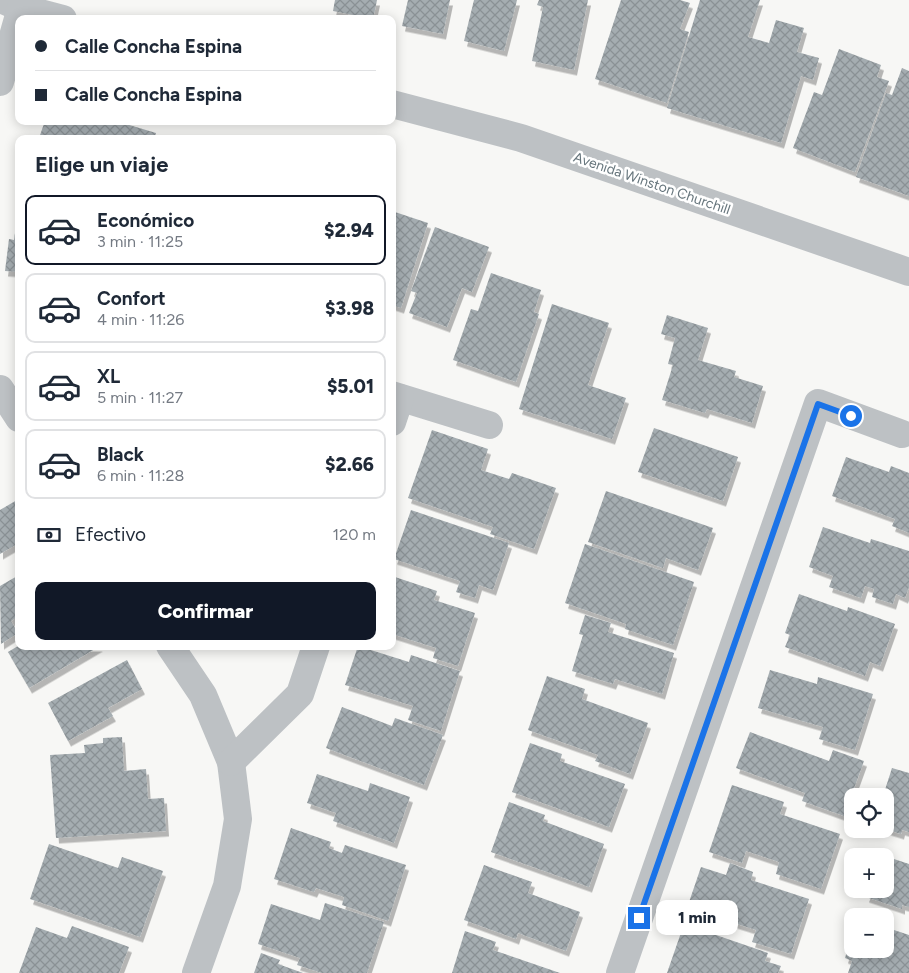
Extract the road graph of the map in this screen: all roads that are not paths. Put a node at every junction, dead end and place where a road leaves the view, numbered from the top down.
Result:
1 (12, 4) edge
2 (49, 15) edge
3 (0, 82) edge
4 (396, 105) edge
5 (909, 272) edge
6 (0, 389) edge
7 (396, 405) edge
8 (15, 412) edge
9 (489, 424) dead end
10 (902, 434) dead end
11 (173, 650) edge
12 (315, 650) edge
13 (231, 762) junction
14 (196, 973) edge
15 (620, 973) edge

1 - 2 street
1 - 3 street
4 - 5 street, Avenida Winston Churchill
6 - 8 street
7 - 9 street
10 - 15 street
11 - 13 street
12 - 13 street
13 - 14 street

